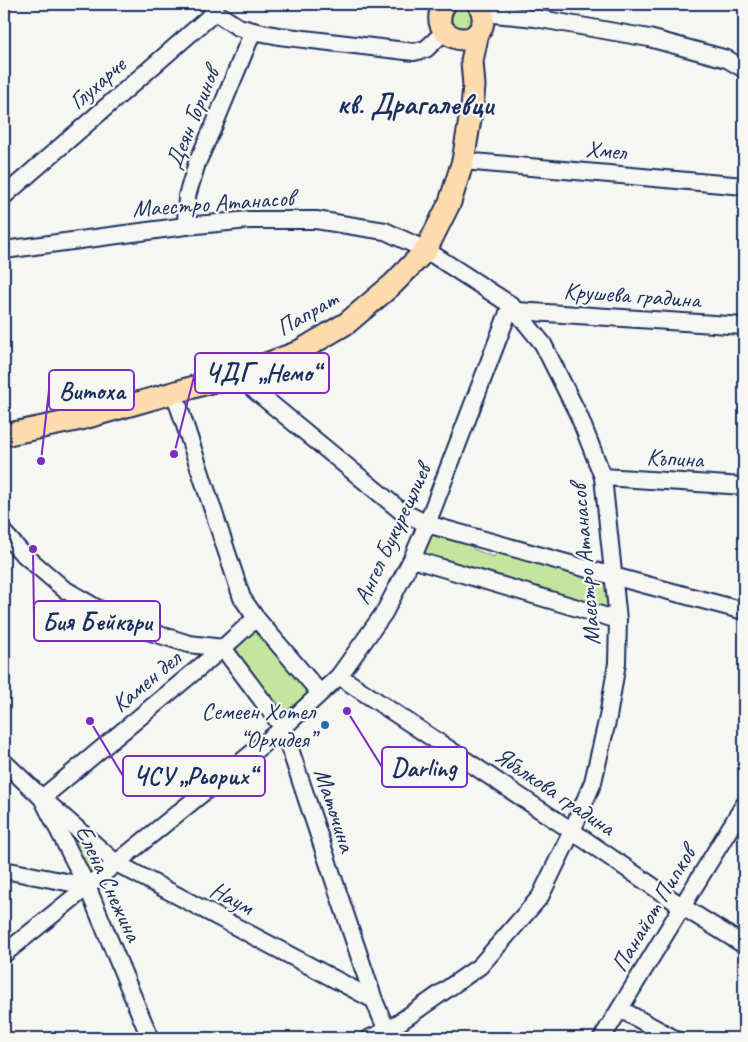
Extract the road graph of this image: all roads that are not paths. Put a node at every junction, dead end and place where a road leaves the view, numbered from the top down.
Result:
1 (445, 4) edge
2 (213, 8) edge
3 (488, 13) edge
4 (253, 31) junction
5 (451, 35) junction
6 (472, 61) junction
7 (744, 69) edge
8 (463, 160) junction
9 (744, 186) edge
10 (4, 196) edge
11 (186, 226) junction
12 (4, 250) edge
13 (426, 250) junction
14 (514, 308) junction
15 (744, 326) edge
16 (236, 374) junction
17 (174, 392) junction
18 (4, 435) edge
19 (603, 477) junction
20 (744, 486) edge
21 (427, 524) junction
22 (4, 533) edge
23 (412, 559) junction
24 (613, 576) junction
25 (744, 611) edge
26 (256, 618) junction
27 (618, 620) junction
28 (223, 648) junction
29 (339, 676) junction
30 (320, 693) junction
31 (283, 728) junction
32 (4, 762) edge
33 (42, 798) junction
34 (744, 805) edge
35 (572, 831) junction
36 (116, 863) junction
37 (4, 870) edge
38 (87, 886) junction
39 (682, 907) junction
40 (744, 945) edge
41 (4, 954) edge
42 (374, 1000) junction
43 (620, 1009) junction
44 (391, 1035) edge
45 (150, 1038) edge
46 (370, 1038) edge
47 (602, 1038) edge
48 (672, 1038) edge

1 - 5 main road
2 - 4 street
2 - 10 street, Глухарче
3 - 5 main road
3 - 6 main road, Папрат
3 - 7 street
4 - 5 street
4 - 11 street, Деян Горинов
5 - 6 main road
6 - 8 main road, Папрат
8 - 9 street, Хмел
8 - 13 main road, Папрат
11 - 12 street, Маестро Атанасов
11 - 13 street, Маестро Атанасов
13 - 14 street, Маестро Атанасов
13 - 16 main road, Папрат
14 - 15 street, Крушева градина
14 - 19 street, Маестро Атанасов
14 - 21 street, Ангел Букурещлиев
16 - 17 main road, Папрат
16 - 21 street
17 - 18 main road, Папрат
17 - 26 street
19 - 20 street, Къпина
19 - 24 street, Маестро Атанасов
21 - 23 street, Ангел Букурещлиев
21 - 24 street
22 - 28 street
23 - 27 street
23 - 29 street, Ангел Букурещлиев
24 - 25 street
24 - 27 street, Маестро Атанасов
26 - 28 street, Камен дел
26 - 30 street
27 - 35 street, Маестро Атанасов
28 - 31 street, Маточина
28 - 33 street, Камен дел
29 - 30 street, Ангел Букурещлиев
29 - 35 street, Ябълкова градина
30 - 31 street, Ангел Букурещлиев
31 - 36 street, Ангел Букурещлиев
31 - 42 street, Маточина
32 - 33 street, Елена Снежина
33 - 36 street, Наум
33 - 38 street, Елена Снежина
34 - 39 street, Панайот Пипков
35 - 39 street, Ябълкова градина
35 - 44 street, Маестро Атанасов
36 - 38 street, Ангел Букурещлиев
36 - 42 street, Наум
37 - 38 street
38 - 41 street, Ангел Букурещлиев
38 - 45 street, Елена Снежина
39 - 40 street, Ябълкова градина
39 - 43 street, Панайот Пипков
42 - 44 street
43 - 47 street, Панайот Пипков
43 - 48 street
44 - 46 street, Маестро Атанасов

